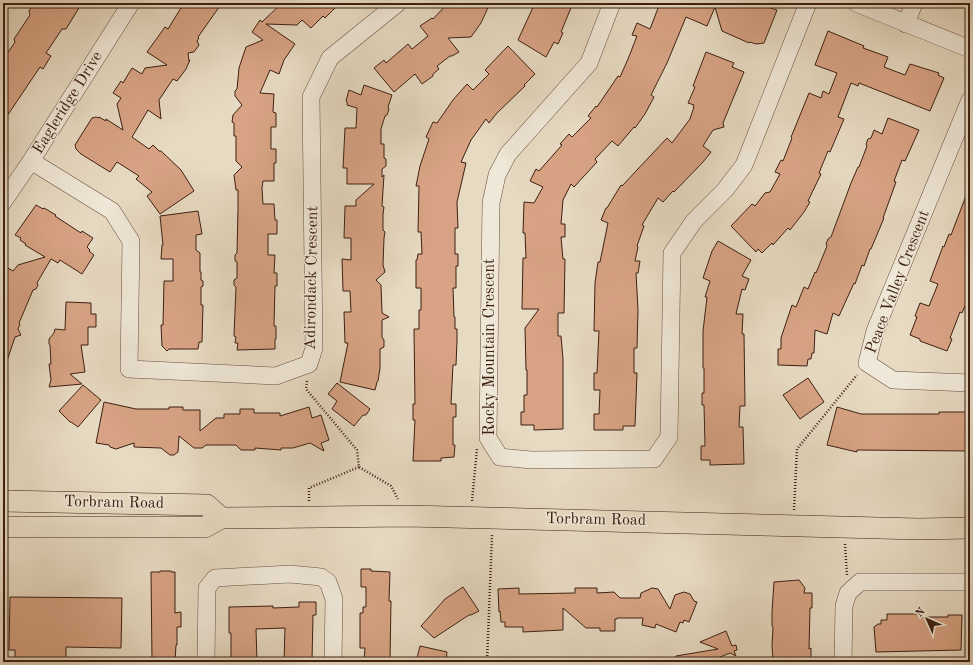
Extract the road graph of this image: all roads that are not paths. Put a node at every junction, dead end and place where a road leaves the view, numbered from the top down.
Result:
1 (131, 3) edge
2 (398, 3) edge
3 (612, 3) edge
4 (808, 3) edge
5 (856, 3) edge
6 (914, 3) edge
7 (906, 24) junction
8 (970, 49) edge
9 (970, 100) edge
10 (30, 161) junction
11 (3, 202) edge
12 (970, 382) edge
13 (3, 501) edge
14 (221, 518) junction
15 (3, 527) edge
16 (970, 528) edge
17 (970, 582) edge
18 (206, 662) edge
19 (332, 662) edge
20 (843, 662) edge

1 - 10 street, Eagleridge Drive
2 - 10 street, Adirondack Crescent
3 - 4 street, Rocky Mountain Crescent
5 - 7 street
6 - 7 street
7 - 8 street
9 - 12 street, Peace Valley Crescent
10 - 11 street, Eagleridge Drive
13 - 14 main road, Torbram Road
14 - 15 main road, Torbram Road
14 - 16 main road, Torbram Road
17 - 20 street
18 - 19 street

